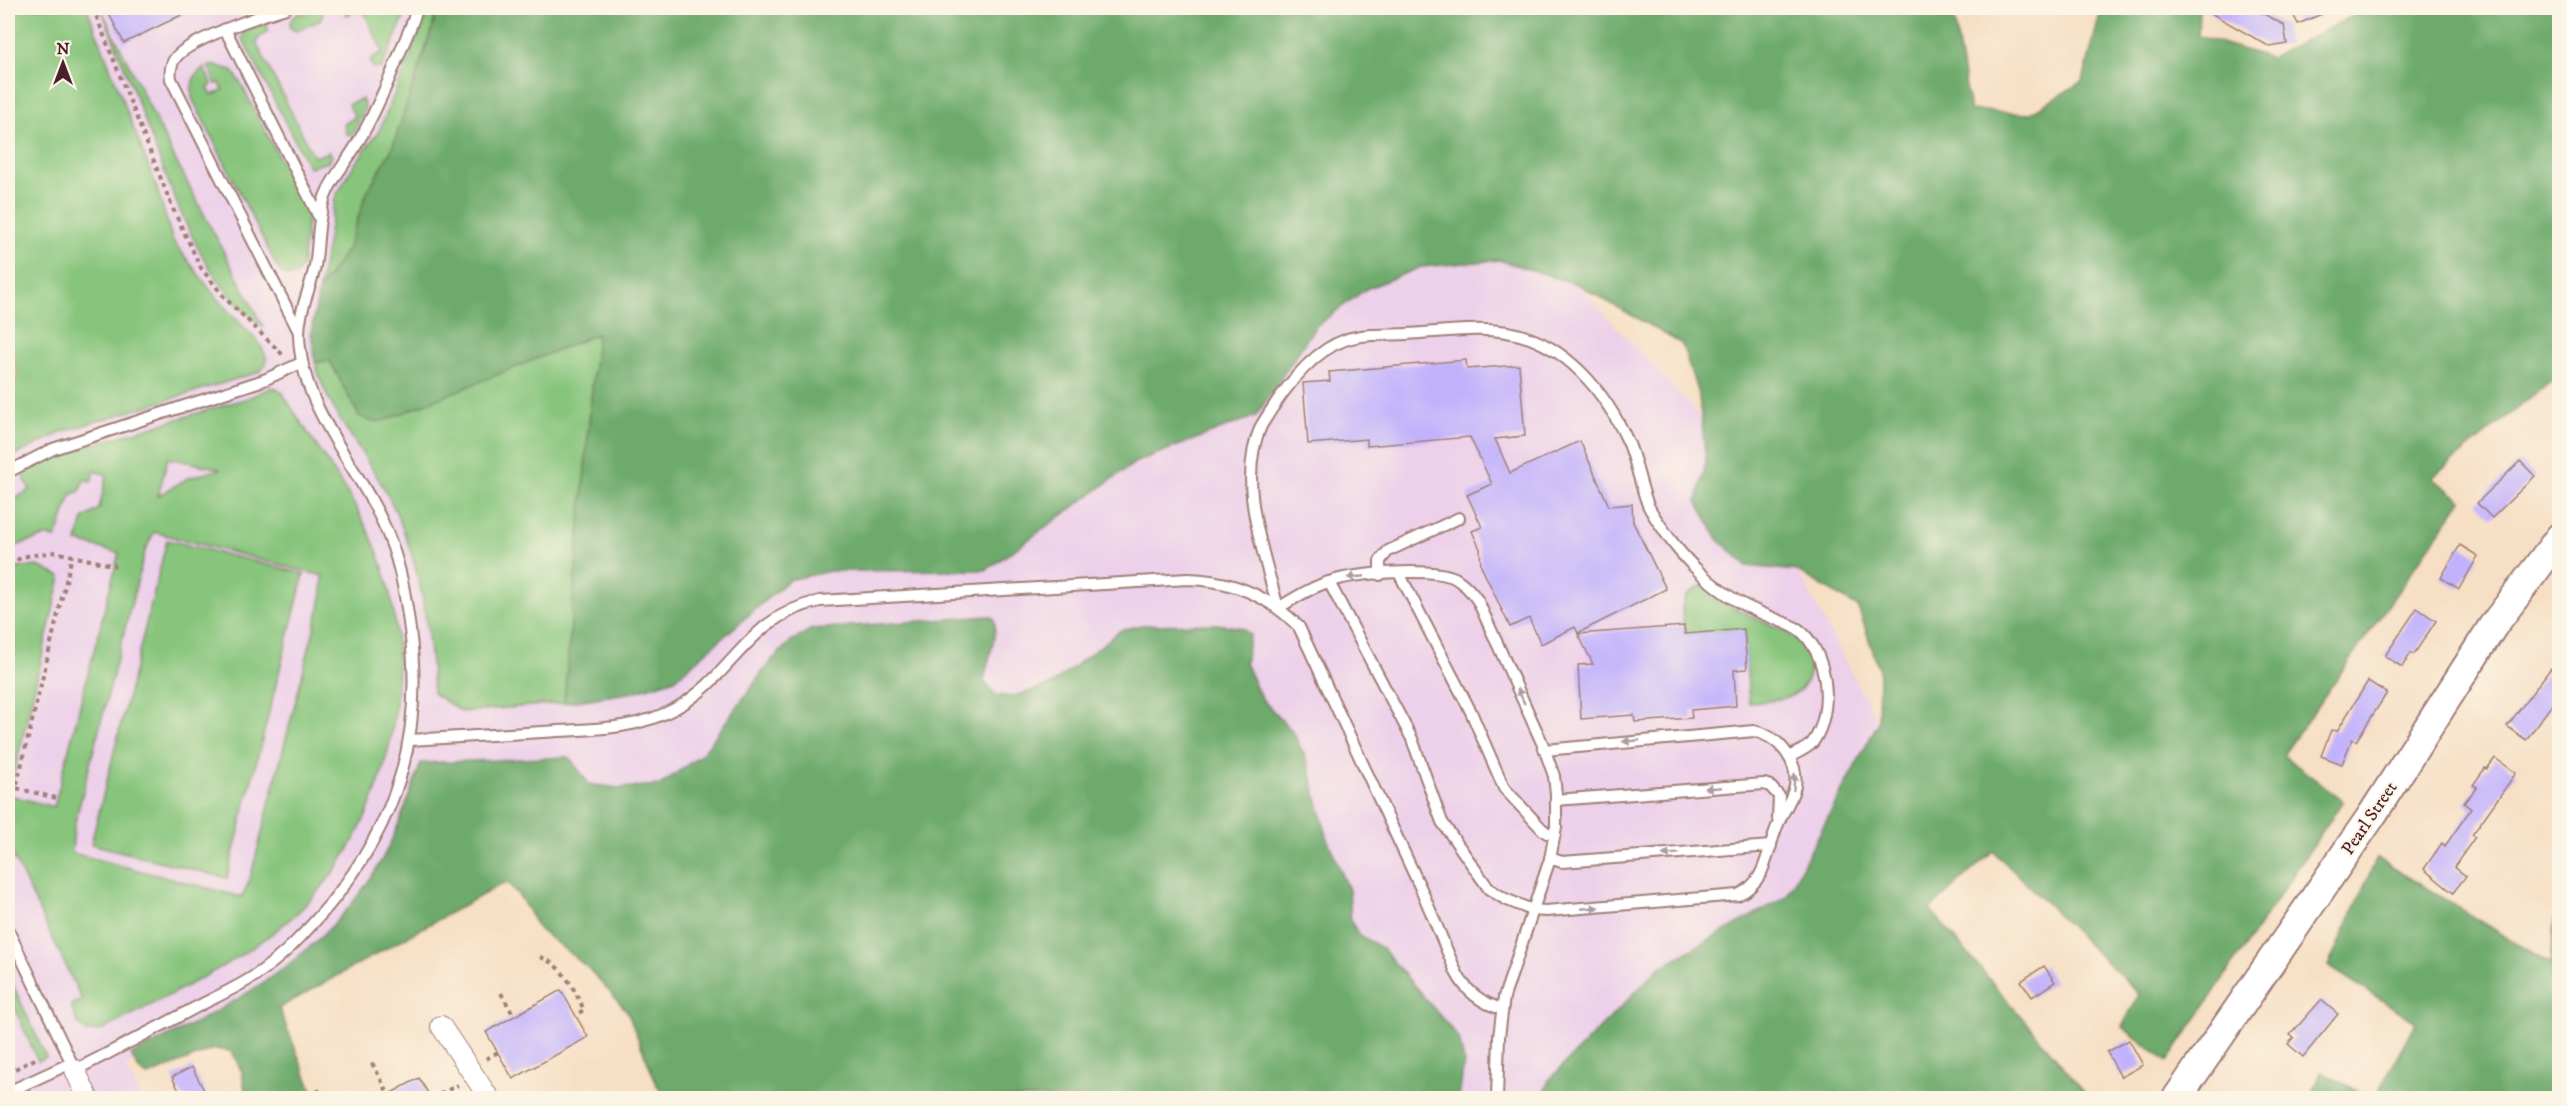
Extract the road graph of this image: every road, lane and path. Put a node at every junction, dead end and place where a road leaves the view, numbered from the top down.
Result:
1 (93, 8) edge
2 (286, 8) edge
3 (417, 8) edge
4 (225, 29) junction
5 (320, 219) junction
6 (299, 333) junction
7 (297, 364) junction
8 (8, 472) edge
9 (1459, 518) dead end
10 (2559, 537) edge
11 (72, 556) junction
12 (8, 563) edge
13 (116, 566) dead end
14 (1399, 573) junction
15 (1380, 575) junction
16 (1329, 582) junction
17 (1278, 608) junction
18 (410, 740) junction
19 (1545, 750) junction
20 (1789, 757) junction
21 (56, 798) dead end
22 (1556, 800) junction
23 (1777, 825) junction
24 (1555, 834) junction
25 (1771, 846) junction
26 (1550, 858) junction
27 (1532, 910) junction
28 (8, 930) edge
29 (540, 957) dead end
30 (501, 993) dead end
31 (1502, 1009) junction
32 (575, 1015) dead end
33 (514, 1016) dead end
34 (437, 1020) dead end
35 (37, 1058) dead end
36 (372, 1063) dead end
37 (73, 1066) junction
38 (15, 1069) dead end
39 (475, 1076) junction
40 (318, 1089) dead end
41 (8, 1092) edge
42 (389, 1095) dead end
43 (88, 1098) edge
44 (320, 1098) edge
45 (432, 1098) edge
46 (489, 1098) edge
47 (1497, 1098) edge
48 (2177, 1098) edge

1 - 7 path
2 - 4 lane
3 - 5 lane
4 - 5 lane
4 - 6 lane
5 - 6 lane
6 - 7 lane
7 - 8 lane
7 - 18 lane
9 - 15 lane
10 - 48 main road, Pearl Street
11 - 12 path
11 - 13 path
11 - 21 path
14 - 15 lane
19 -> 14 lane
14 - 24 lane
15 -> 16 lane
16 - 17 lane
16 - 27 lane
17 - 18 lane
17 - 20 lane
17 - 31 lane
18 - 37 lane
20 -> 19 lane
19 - 22 lane
23 -> 20 lane
23 -> 22 lane
22 - 24 lane
23 - 25 lane
24 - 26 lane
25 -> 26 lane
27 -> 25 lane
26 - 27 lane
27 - 31 lane
28 - 37 lane
29 - 32 path
30 - 33 path
31 - 47 lane
34 - 39 street
35 - 38 path
36 - 42 path
37 - 41 lane
37 - 43 street
39 - 45 path
39 - 46 street
40 - 44 path

